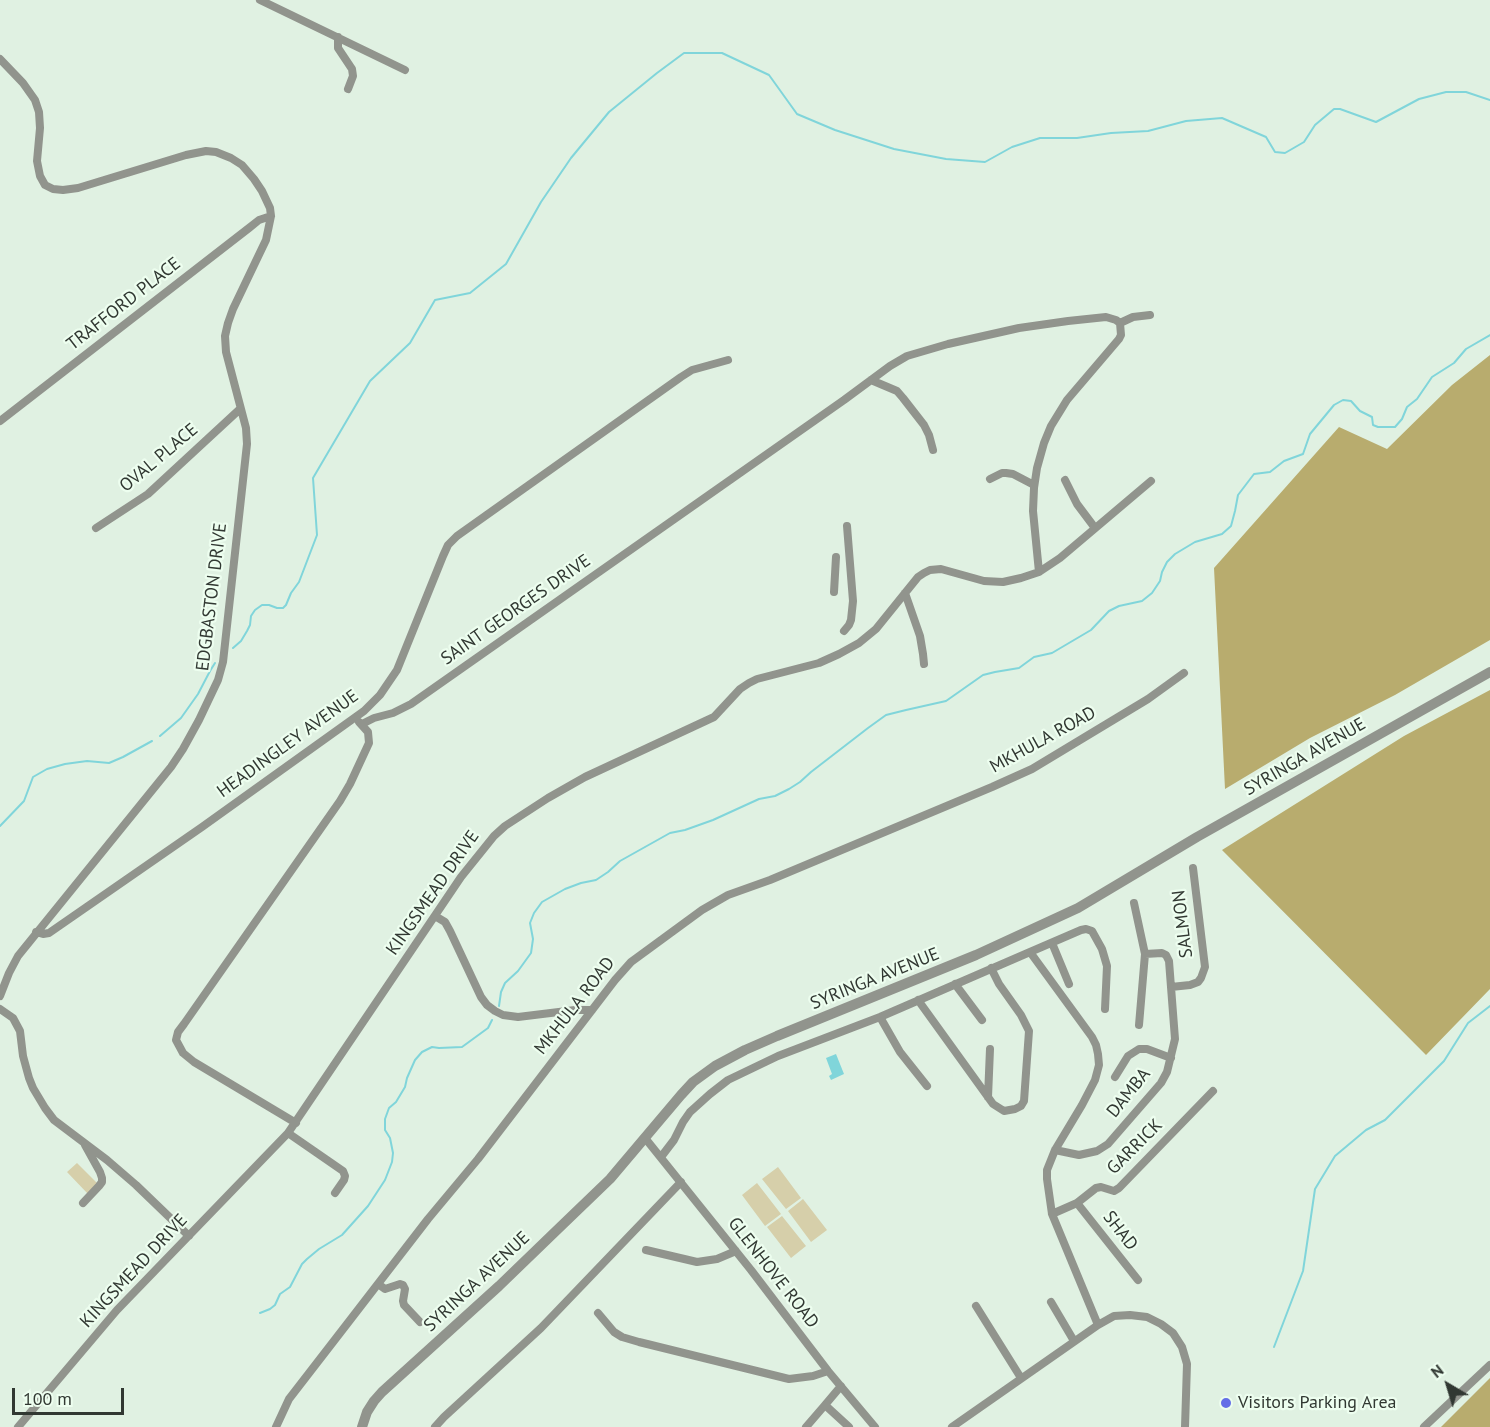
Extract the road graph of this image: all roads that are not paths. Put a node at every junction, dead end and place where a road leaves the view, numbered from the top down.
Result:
1 (260, 0) edge
2 (338, 37) junction
3 (0, 59) edge
4 (405, 70) dead end
5 (348, 88) dead end
6 (271, 216) junction
7 (1150, 315) dead end
8 (1120, 323) junction
9 (728, 360) dead end
10 (871, 380) junction
11 (240, 409) junction
12 (0, 421) edge
13 (933, 450) dead end
14 (990, 479) dead end
15 (1065, 480) dead end
16 (1151, 481) dead end
17 (1034, 485) junction
18 (847, 526) dead end
19 (96, 528) dead end
20 (1095, 528) junction
21 (1037, 550) junction
22 (836, 556) dead end
23 (1060, 558) junction
24 (1039, 572) junction
25 (1021, 578) junction
26 (834, 592) dead end
27 (905, 593) junction
28 (844, 631) dead end
29 (924, 663) dead end
30 (1490, 672) edge
31 (1184, 673) dead end
32 (355, 717) junction
33 (362, 724) junction
34 (1193, 868) dead end
35 (1134, 903) dead end
36 (435, 916) junction
37 (36, 932) junction
38 (1052, 943) junction
39 (1030, 952) junction
40 (1145, 954) junction
41 (991, 968) junction
42 (955, 984) junction
43 (1069, 984) dead end
44 (1171, 987) junction
45 (0, 996) edge
46 (918, 1000) junction
47 (0, 1009) edge
48 (1106, 1009) dead end
49 (592, 1010) junction
50 (880, 1017) junction
51 (982, 1020) dead end
52 (1139, 1025) dead end
53 (990, 1049) dead end
54 (1171, 1058) junction
55 (1115, 1077) dead end
56 (927, 1086) dead end
57 (1213, 1091) dead end
58 (988, 1098) junction
59 (296, 1124) junction
60 (288, 1133) junction
61 (645, 1138) junction
62 (83, 1142) junction
63 (1055, 1150) junction
64 (661, 1157) junction
65 (681, 1182) junction
66 (335, 1193) dead end
67 (84, 1203) dead end
68 (1077, 1203) junction
69 (1052, 1214) junction
70 (189, 1236) junction
71 (646, 1250) dead end
72 (736, 1251) junction
73 (1138, 1280) dead end
74 (378, 1284) junction
75 (1051, 1302) dead end
76 (976, 1306) dead end
77 (598, 1313) dead end
78 (420, 1322) dead end
79 (1098, 1325) junction
80 (1074, 1341) junction
81 (1490, 1365) edge
82 (828, 1371) junction
83 (1021, 1378) junction
84 (841, 1386) junction
85 (825, 1405) junction
86 (18, 1427) edge
87 (276, 1427) edge
88 (362, 1427) edge
89 (435, 1427) edge
90 (806, 1427) edge
91 (849, 1427) edge
92 (875, 1427) edge
93 (952, 1427) edge
94 (1185, 1427) edge
95 (1424, 1427) edge

1 - 2 street
2 - 4 street
2 - 5 street
3 - 6 street
6 - 11 street, EDGBASTON DRIVE
6 - 12 street, TRAFFORD PLACE
7 - 8 street, SAINT GEORGES DRIVE
8 - 10 street, SAINT GEORGES DRIVE
8 - 17 street
9 - 32 street, HEADINGLEY AVENUE
10 - 13 street
10 - 33 street, SAINT GEORGES DRIVE
11 - 19 street, OVAL PLACE
11 - 37 street, EDGBASTON DRIVE
14 - 17 street
15 - 20 street
16 - 20 street, KINGSMEAD DRIVE
17 - 21 street
18 - 28 street
20 - 23 street, KINGSMEAD DRIVE
21 - 23 street
21 - 24 street
21 - 25 street
22 - 26 street
23 - 24 street, KINGSMEAD DRIVE
24 - 25 street, KINGSMEAD DRIVE
25 - 27 street, KINGSMEAD DRIVE
27 - 29 street
27 - 36 street, KINGSMEAD DRIVE
30 - 61 street, SYRINGA AVENUE
31 - 49 street, MKHULA ROAD
32 - 33 street
32 - 37 street, HEADINGLEY AVENUE
33 - 59 street
34 - 44 street, SALMON
35 - 40 street
36 - 49 street
36 - 59 street, KINGSMEAD DRIVE
37 - 45 street, EDGBASTON DRIVE
38 - 39 street
38 - 43 street
38 - 48 street
39 - 41 street
39 - 63 street
40 - 44 street, DAMBA
40 - 52 street
41 - 42 street
41 - 58 street
42 - 46 street
42 - 51 street
44 - 54 street, DAMBA
46 - 50 street
46 - 58 street
47 - 62 street
49 - 74 street, MKHULA ROAD
50 - 56 street
50 - 64 street
53 - 58 street
54 - 55 street
54 - 63 street, DAMBA
57 - 68 street, GARRICK
59 - 60 street, KINGSMEAD DRIVE
60 - 66 street
60 - 70 street, KINGSMEAD DRIVE
61 - 64 street, GLENHOVE ROAD
61 - 88 street, SYRINGA AVENUE
62 - 67 street
62 - 70 street
63 - 69 street
64 - 65 street, GLENHOVE ROAD
65 - 72 street, GLENHOVE ROAD
65 - 89 street
68 - 69 street, GARRICK
68 - 73 street, SHAD
69 - 79 street
70 - 86 street, KINGSMEAD DRIVE
71 - 72 street
72 - 82 street, GLENHOVE ROAD
74 - 78 street
74 - 87 street, MKHULA ROAD
75 - 80 street
76 - 83 street
77 - 82 street
79 - 80 street
79 - 94 street
80 - 83 street
81 - 95 street
82 - 84 street, GLENHOVE ROAD
83 - 93 street
84 - 85 street
84 - 92 street, GLENHOVE ROAD
85 - 90 street
85 - 91 street

